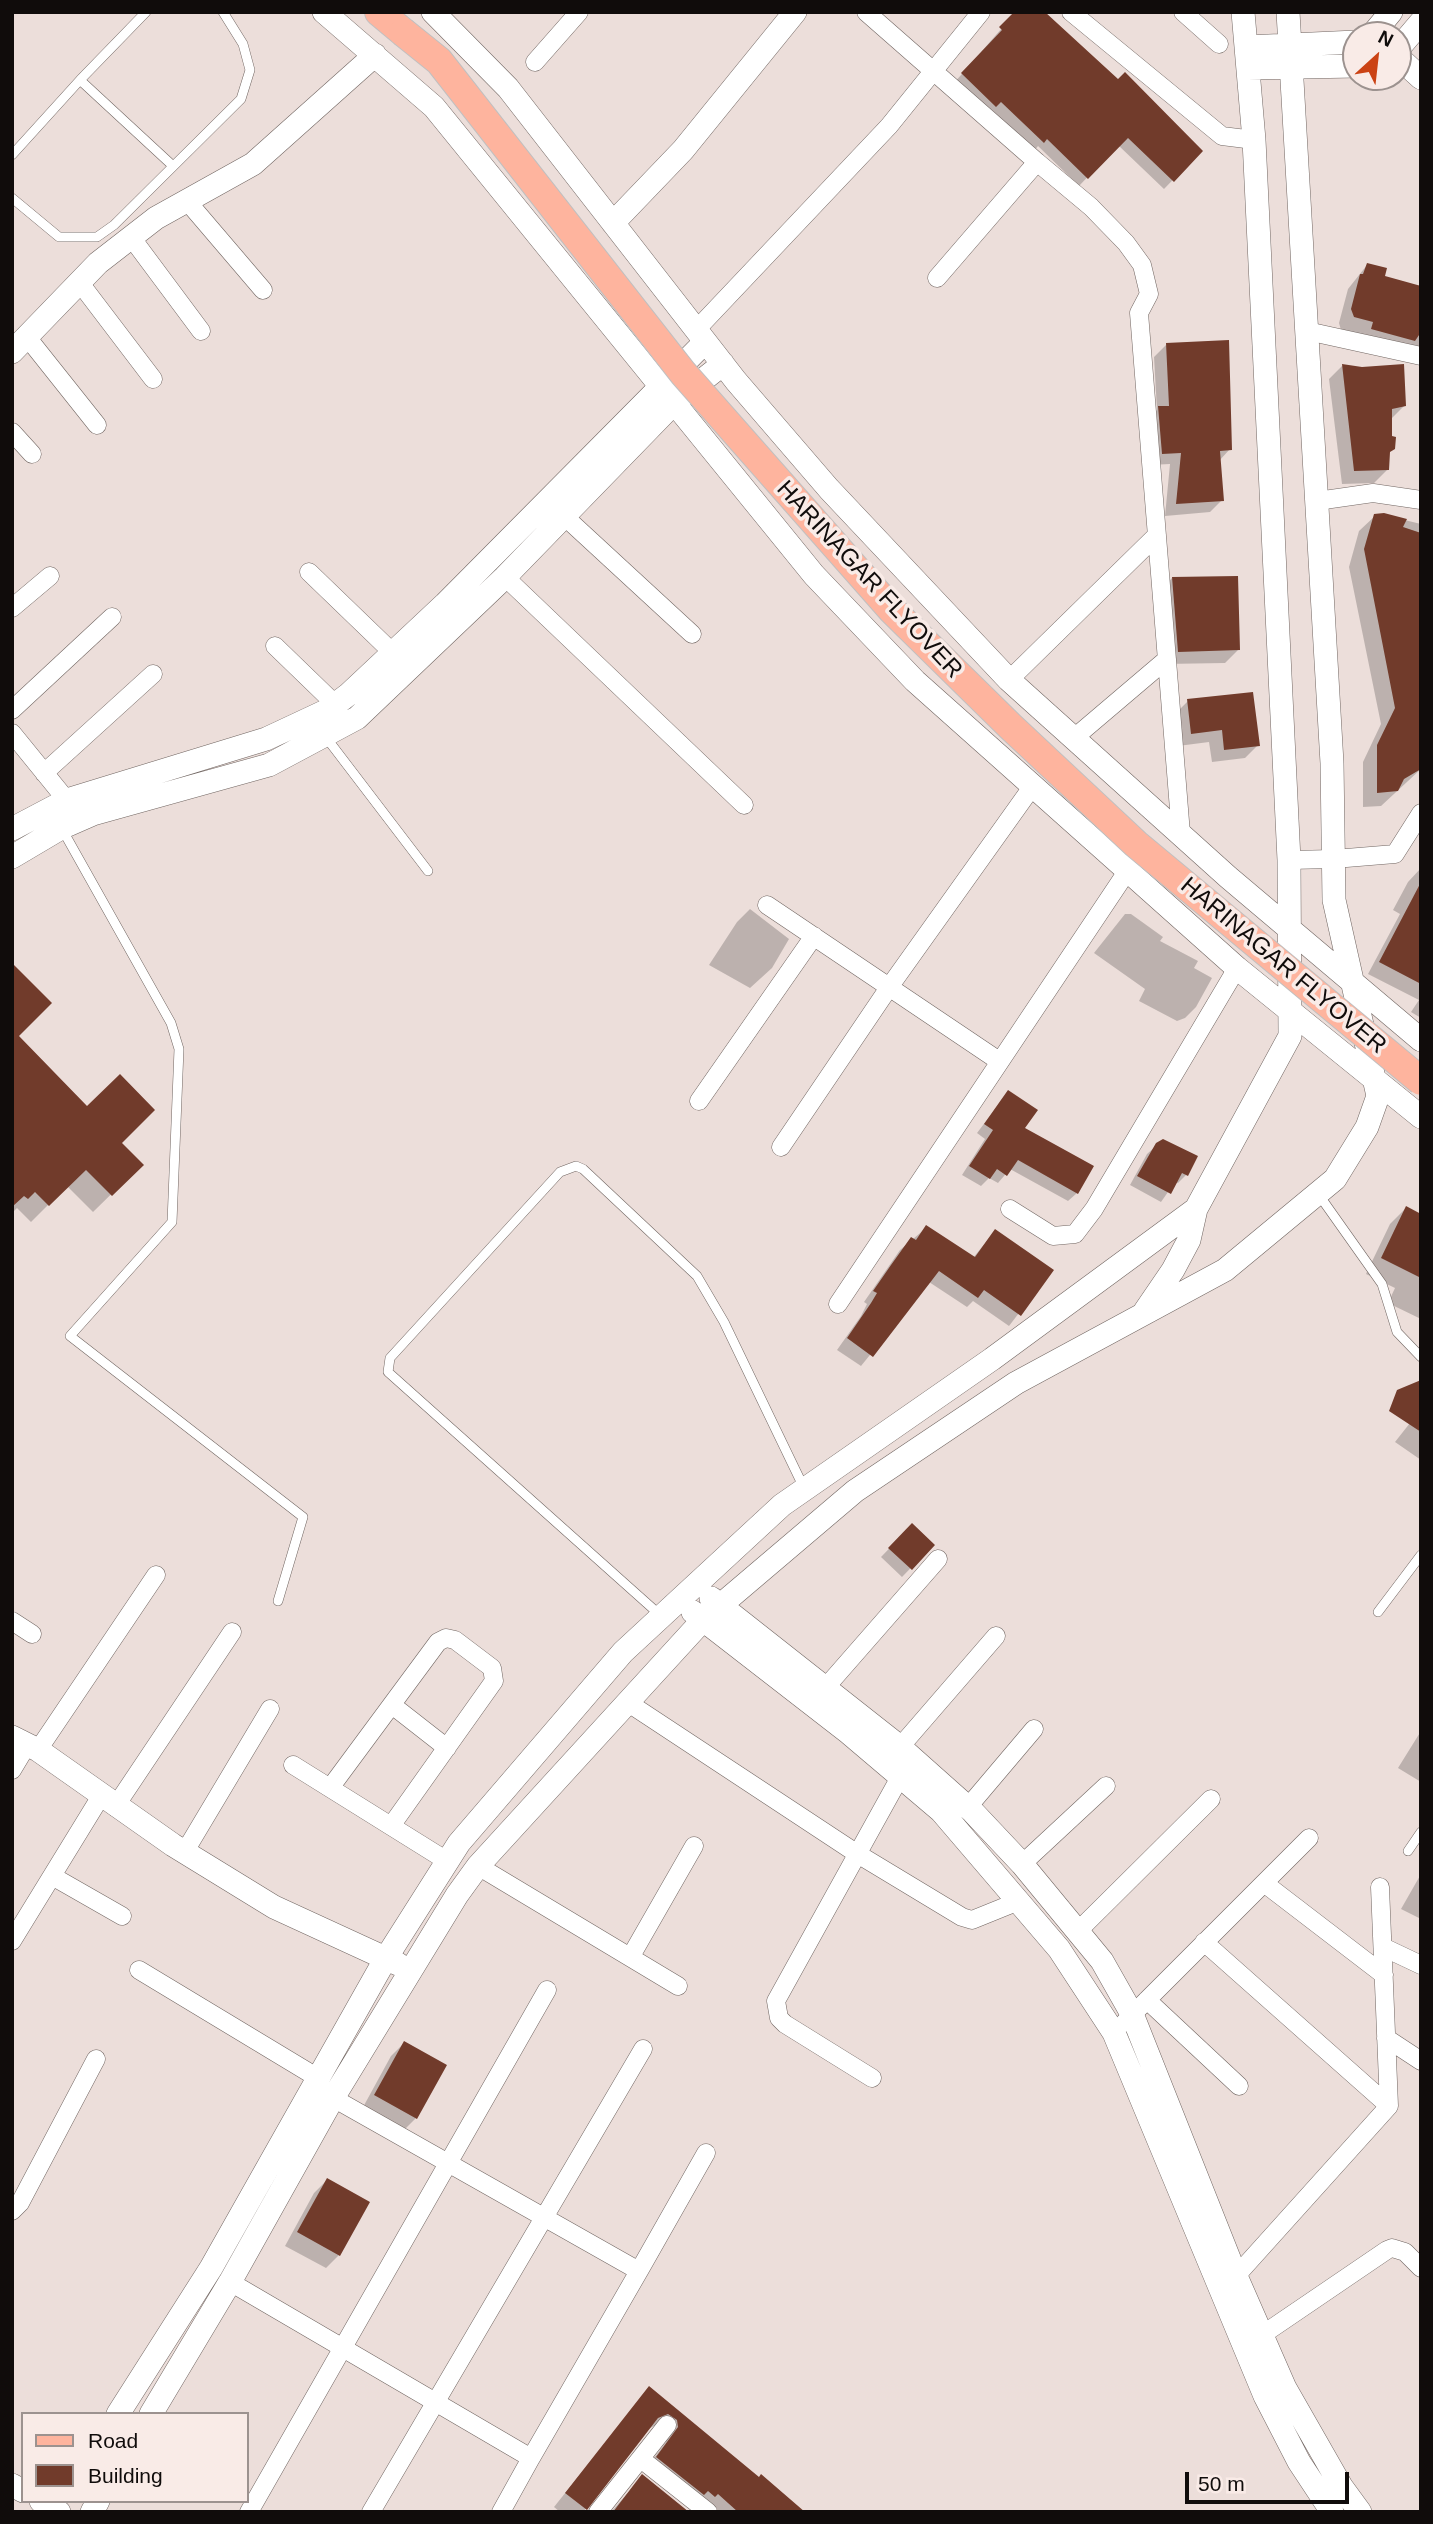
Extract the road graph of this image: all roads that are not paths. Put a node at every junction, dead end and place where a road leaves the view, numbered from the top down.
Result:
1 (146, 12) edge
2 (223, 12) edge
3 (324, 12) edge
4 (433, 12) edge
5 (795, 12) edge
6 (866, 12) edge
7 (981, 12) edge
8 (1071, 12) edge
9 (1183, 12) edge
10 (1244, 12) edge
11 (1288, 12) edge
12 (578, 13) edge
13 (384, 18) edge
14 (1219, 44) dead end
15 (1342, 46) edge
16 (375, 55) junction
17 (1290, 56) junction
18 (1247, 58) junction
19 (534, 62) dead end
20 (1342, 64) edge
21 (932, 73) junction
22 (80, 79) junction
23 (1254, 140) junction
24 (12, 155) edge
25 (1037, 162) junction
26 (173, 166) junction
27 (12, 198) edge
28 (187, 201) junction
29 (613, 223) junction
30 (131, 237) junction
31 (937, 278) dead end
32 (80, 282) junction
33 (263, 290) dead end
34 (201, 331) dead end
35 (1307, 331) junction
36 (701, 336) junction
37 (20, 345) edge
38 (1421, 356) edge
39 (723, 364) junction
40 (153, 379) dead end
41 (668, 393) junction
42 (97, 425) dead end
43 (12, 432) edge
44 (32, 454) dead end
45 (1421, 500) edge
46 (1317, 501) junction
47 (564, 516) junction
48 (1157, 535) junction
49 (309, 572) dead end
50 (50, 576) dead end
51 (505, 576) junction
52 (12, 608) edge
53 (112, 617) dead end
54 (692, 634) dead end
55 (275, 646) dead end
56 (393, 653) junction
57 (1167, 659) junction
58 (153, 674) dead end
59 (1009, 680) junction
60 (335, 704) junction
61 (12, 710) edge
62 (12, 733) edge
63 (325, 736) junction
64 (1074, 738) junction
65 (44, 773) junction
66 (1031, 787) junction
67 (67, 800) junction
68 (744, 805) dead end
69 (1421, 813) edge
70 (72, 823) junction
71 (12, 829) edge
72 (1181, 834) junction
73 (12, 857) edge
74 (1289, 859) junction
75 (1334, 859) junction
76 (1128, 870) junction
77 (428, 871) dead end
78 (767, 905) dead end
79 (1290, 930) junction
80 (814, 936) junction
81 (1237, 968) junction
82 (1353, 983) junction
83 (890, 986) junction
84 (1290, 1010) junction
85 (1421, 1040) edge
86 (999, 1060) junction
87 (1374, 1079) junction
88 (1421, 1081) edge
89 (699, 1101) dead end
90 (1421, 1117) edge
91 (781, 1147) dead end
92 (1318, 1193) junction
93 (1010, 1209) dead end
94 (1196, 1209) junction
95 (838, 1304) dead end
96 (1143, 1314) junction
97 (1421, 1357) edge
98 (992, 1359) junction
99 (1010, 1387) junction
100 (804, 1489) junction
101 (1421, 1555) edge
102 (938, 1559) dead end
103 (156, 1574) dead end
104 (687, 1592) junction
105 (278, 1601) dead end
106 (720, 1606) junction
107 (1378, 1612) dead end
108 (661, 1616) junction
109 (12, 1621) edge
110 (702, 1621) junction
111 (232, 1632) dead end
112 (32, 1634) dead end
113 (996, 1636) dead end
114 (826, 1687) junction
115 (627, 1702) junction
116 (392, 1705) junction
117 (271, 1709) dead end
118 (1034, 1729) dead end
119 (26, 1744) edge
120 (900, 1747) junction
121 (447, 1748) junction
122 (293, 1765) dead end
123 (12, 1770) edge
124 (900, 1777) junction
125 (1106, 1786) dead end
126 (331, 1788) junction
127 (1211, 1798) dead end
128 (108, 1801) junction
129 (968, 1808) junction
130 (391, 1826) junction
131 (1421, 1832) edge
132 (1309, 1838) dead end
133 (694, 1846) dead end
134 (1408, 1851) dead end
135 (184, 1853) junction
136 (856, 1853) junction
137 (447, 1861) junction
138 (1022, 1864) junction
139 (478, 1866) junction
140 (52, 1876) junction
141 (1264, 1883) junction
142 (1380, 1887) dead end
143 (1019, 1901) junction
144 (122, 1916) dead end
145 (1078, 1931) junction
146 (12, 1941) edge
147 (1204, 1942) junction
148 (1383, 1947) junction
149 (631, 1956) junction
150 (386, 1958) junction
151 (1421, 1965) edge
152 (410, 1969) junction
153 (139, 1970) dead end
154 (1384, 1975) junction
155 (678, 1986) dead end
156 (547, 1990) dead end
157 (1139, 2007) junction
158 (1114, 2033) junction
159 (1386, 2038) junction
160 (643, 2049) dead end
161 (96, 2059) dead end
162 (1421, 2061) edge
163 (318, 2078) junction
164 (872, 2078) dead end
165 (1240, 2086) dead end
166 (333, 2098) junction
167 (1389, 2106) junction
168 (706, 2153) dead end
169 (448, 2163) junction
170 (12, 2211) edge
171 (544, 2217) junction
172 (1421, 2268) edge
173 (639, 2271) junction
174 (1236, 2276) junction
175 (230, 2282) junction
176 (1262, 2335) junction
177 (342, 2348) junction
178 (436, 2402) junction
179 (119, 2412) edge
180 (151, 2412) edge
181 (667, 2425) dead end
182 (531, 2458) junction
183 (641, 2459) junction
184 (249, 2512) edge
185 (371, 2512) edge
186 (500, 2512) edge
187 (598, 2512) edge
188 (708, 2512) edge
189 (1332, 2512) edge
190 (1360, 2512) edge

1 - 22 lane
2 - 26 lane
3 - 16 street
4 - 29 street
5 - 29 street
6 - 21 street
7 - 21 street
8 - 23 street
9 - 14 street
10 - 18 street
11 - 17 street
12 - 19 street
13 - 88 main road, HARINAGAR FLYOVER, bridge
15 - 17 street
16 - 28 street
16 - 41 street
17 - 18 street
17 - 20 street
17 - 35 street
18 - 23 street
21 - 25 street
21 - 36 street
22 - 24 lane
22 - 26 lane
23 - 74 street
25 - 31 street
25 - 48 street
26 - 27 lane
28 - 30 street
28 - 33 street
29 - 36 street
30 - 32 street
30 - 34 street
32 - 37 street
32 - 40 street
35 - 38 street
35 - 46 street
36 - 39 street
36 - 41 street
37 - 42 street
39 - 41 street
39 - 59 street
41 - 47 street
41 - 56 street
41 - 66 street
43 - 44 street
45 - 46 street
46 - 75 street
47 - 51 street
47 - 54 street
48 - 57 street
48 - 59 street
49 - 56 street
50 - 52 street
51 - 63 street
51 - 68 street
53 - 61 street
55 - 60 street
56 - 60 street
57 - 64 street
57 - 72 street
58 - 65 street
59 - 64 street
60 - 67 street
62 - 65 street
63 - 70 street
63 - 77 lane
64 - 72 street
65 - 67 street
66 - 76 street
66 - 83 street
67 - 70 street
67 - 71 street
69 - 75 street
70 - 73 street
70 - 105 lane
72 - 79 street
74 - 75 street
74 - 79 street
75 - 82 street
76 - 81 street
76 - 86 street
78 - 80 street
79 - 82 street
79 - 84 street
80 - 83 street
80 - 89 street
81 - 84 street
81 - 93 street
82 - 85 street
82 - 87 street
83 - 86 street
83 - 91 street
84 - 87 street
84 - 94 street
86 - 95 street
87 - 90 street
87 - 92 street
92 - 96 street
92 - 97 lane
94 - 96 street
94 - 98 street
96 - 99 street
98 - 99 street
98 - 100 street
99 - 106 street
100 - 104 street
100 - 108 lane
101 - 107 lane
102 - 114 street
103 - 119 street
104 - 106 street
104 - 108 street
104 - 110 street
106 - 110 street
106 - 114 street
108 - 137 street
109 - 112 street
110 - 115 street
110 - 124 street
111 - 128 street
113 - 120 street
114 - 120 street
115 - 136 street
115 - 139 street
116 - 121 street
116 - 121 street
116 - 126 street
117 - 135 street
118 - 129 street
119 - 123 street
119 - 128 street
120 - 129 street
121 - 130 street
122 - 126 street
124 - 136 street
124 - 143 street
125 - 138 street
126 - 130 street
127 - 145 street
128 - 135 street
128 - 140 street
129 - 138 street
130 - 137 street
131 - 134 lane
132 - 141 street
133 - 149 street
135 - 150 street
136 - 143 street
136 - 164 street
137 - 150 street
138 - 145 street
139 - 149 street
139 - 152 street
140 - 144 street
140 - 146 street
141 - 147 street
141 - 154 street
142 - 148 street
143 - 158 street
145 - 157 street
147 - 157 street
147 - 167 street
148 - 151 street
148 - 154 street
149 - 155 street
150 - 152 street
150 - 163 street
152 - 166 street
153 - 163 street
154 - 159 street
156 - 169 street
157 - 158 street
157 - 165 street
157 - 174 street
158 - 189 street
159 - 162 street
159 - 167 street
160 - 171 street
161 - 170 street
163 - 179 street
166 - 169 street
166 - 175 street
167 - 174 street
168 - 173 street
169 - 171 street
169 - 177 street
171 - 173 street
171 - 178 street
172 - 176 street
173 - 182 street
174 - 176 street
175 - 177 street
175 - 180 street
176 - 190 street
177 - 178 street
177 - 184 street
178 - 182 street
178 - 185 street
181 - 183 street
182 - 186 street
183 - 187 street
183 - 188 street

